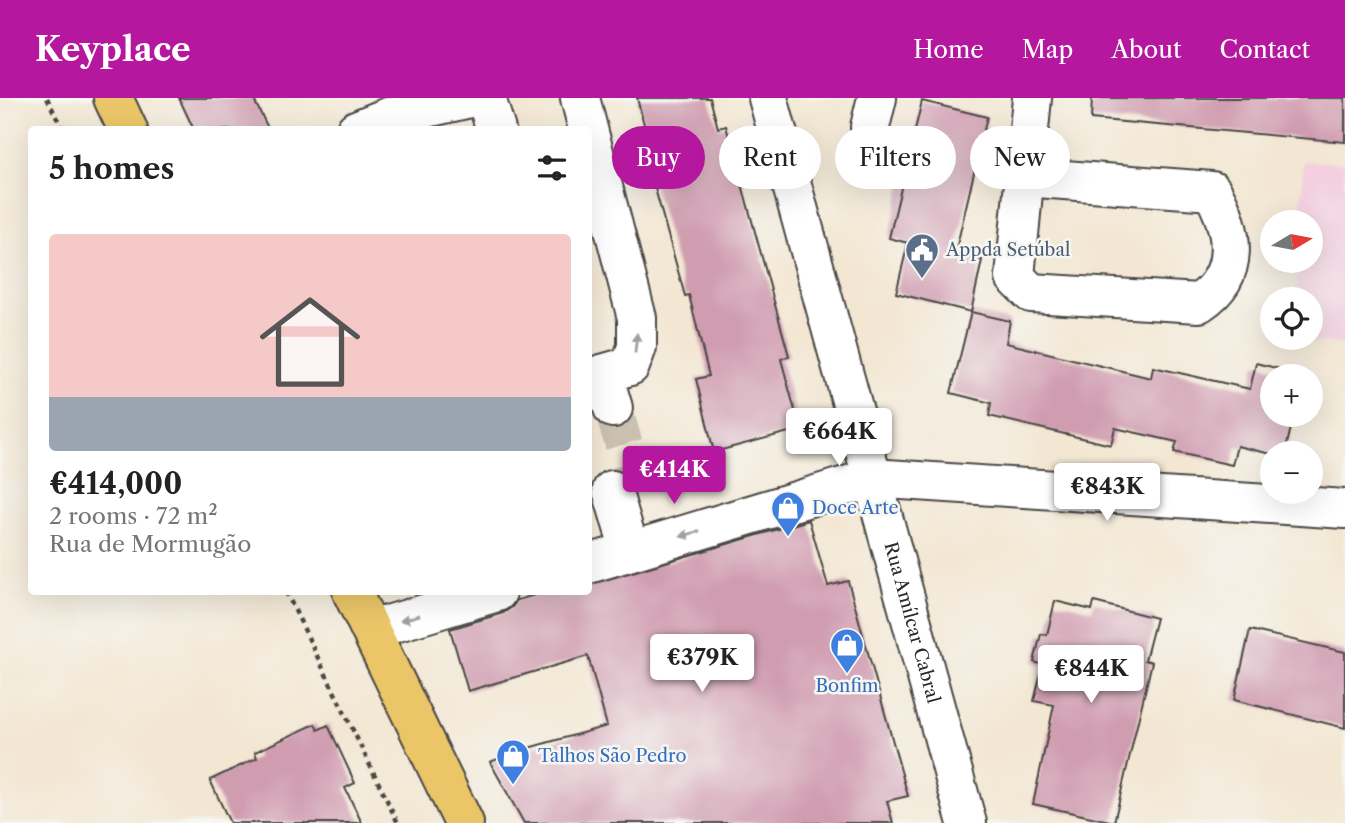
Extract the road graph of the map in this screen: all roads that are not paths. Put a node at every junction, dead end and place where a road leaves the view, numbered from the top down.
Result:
1 (113, 98) edge
2 (470, 98) edge
3 (486, 98) edge
4 (580, 98) edge
5 (768, 98) edge
6 (1032, 98) edge
7 (379, 125) edge
8 (126, 126) edge
9 (495, 126) edge
10 (587, 126) edge
11 (1029, 126) edge
12 (592, 144) edge
13 (1024, 177) joint
14 (596, 397) edge
15 (872, 478) junction
16 (624, 487) tunnel mouth
17 (1345, 509) edge
18 (642, 548) junction
19 (592, 563) edge
20 (353, 595) edge
21 (487, 595) edge
22 (370, 630) junction
23 (464, 823) edge
24 (967, 823) edge

1 - 8 main road
2 - 7 street
3 - 9 street
10 -> 4 street
5 - 15 street, Rua Amílcar Cabral
6 - 11 street
14 -> 12 street
13 - 13 street
15 - 17 street
15 -> 18 street
15 - 24 street, Rua Amílcar Cabral
16 - 18 street
18 - 19 street
20 - 22 main road
21 -> 22 street
22 - 23 main road

